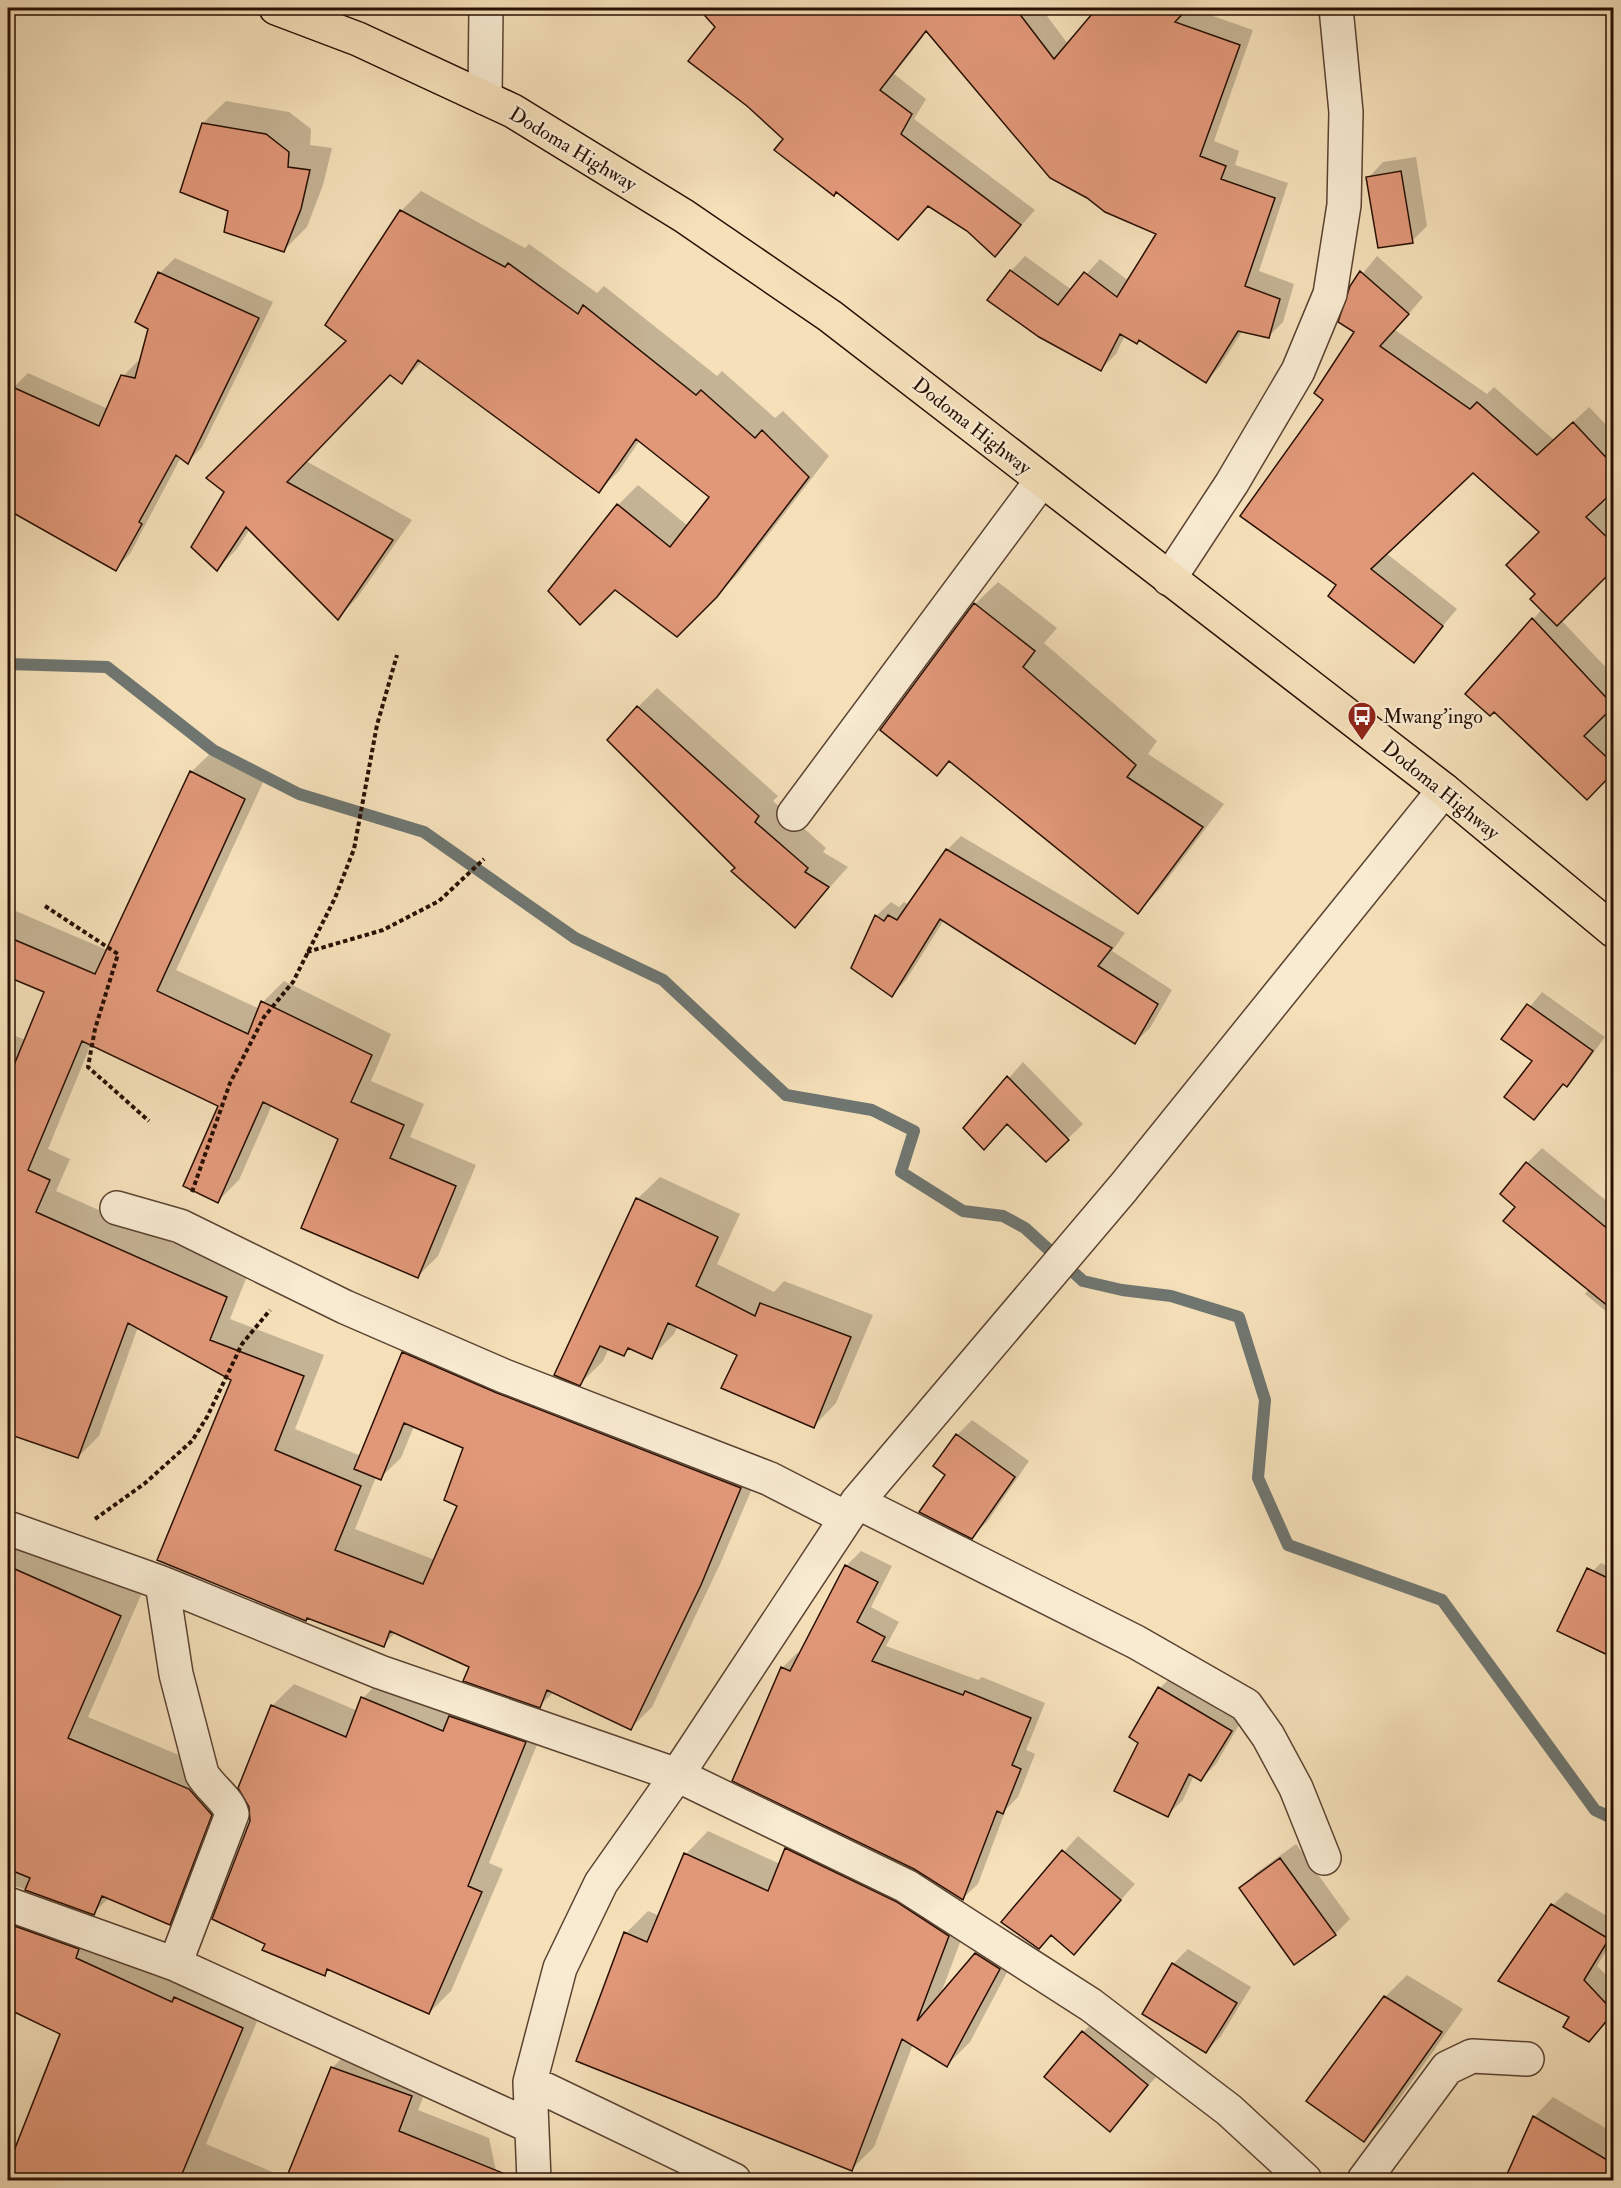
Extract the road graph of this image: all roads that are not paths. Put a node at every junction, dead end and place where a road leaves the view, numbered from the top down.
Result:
1 (276, 8) edge
2 (486, 8) edge
3 (1335, 8) edge
4 (485, 98) junction
5 (1042, 480) junction
6 (1169, 579) junction
7 (1443, 790) junction
8 (794, 814) dead end
9 (1614, 931) edge
10 (117, 1208) dead end
11 (851, 1510) junction
12 (8, 1528) edge
13 (162, 1583) junction
14 (677, 1775) junction
15 (1323, 1858) dead end
16 (8, 1904) edge
17 (175, 1964) junction
18 (1527, 2059) dead end
19 (530, 2082) junction
20 (530, 2126) junction
21 (534, 2181) edge
22 (734, 2181) edge
23 (1305, 2181) edge
24 (1364, 2181) edge

1 - 4 highway, Dodoma Highway
2 - 4 street
3 - 6 street
4 - 5 highway, Dodoma Highway
5 - 6 highway, Dodoma Highway
5 - 8 street
6 - 7 highway, Dodoma Highway
7 - 9 highway, Dodoma Highway
7 - 11 street
10 - 11 street
11 - 14 street
11 - 15 street
12 - 13 street
13 - 14 street
13 - 17 street
14 - 19 street
14 - 23 street
16 - 17 street
17 - 20 street
18 - 24 street
19 - 20 street
19 - 22 street
20 - 21 street

